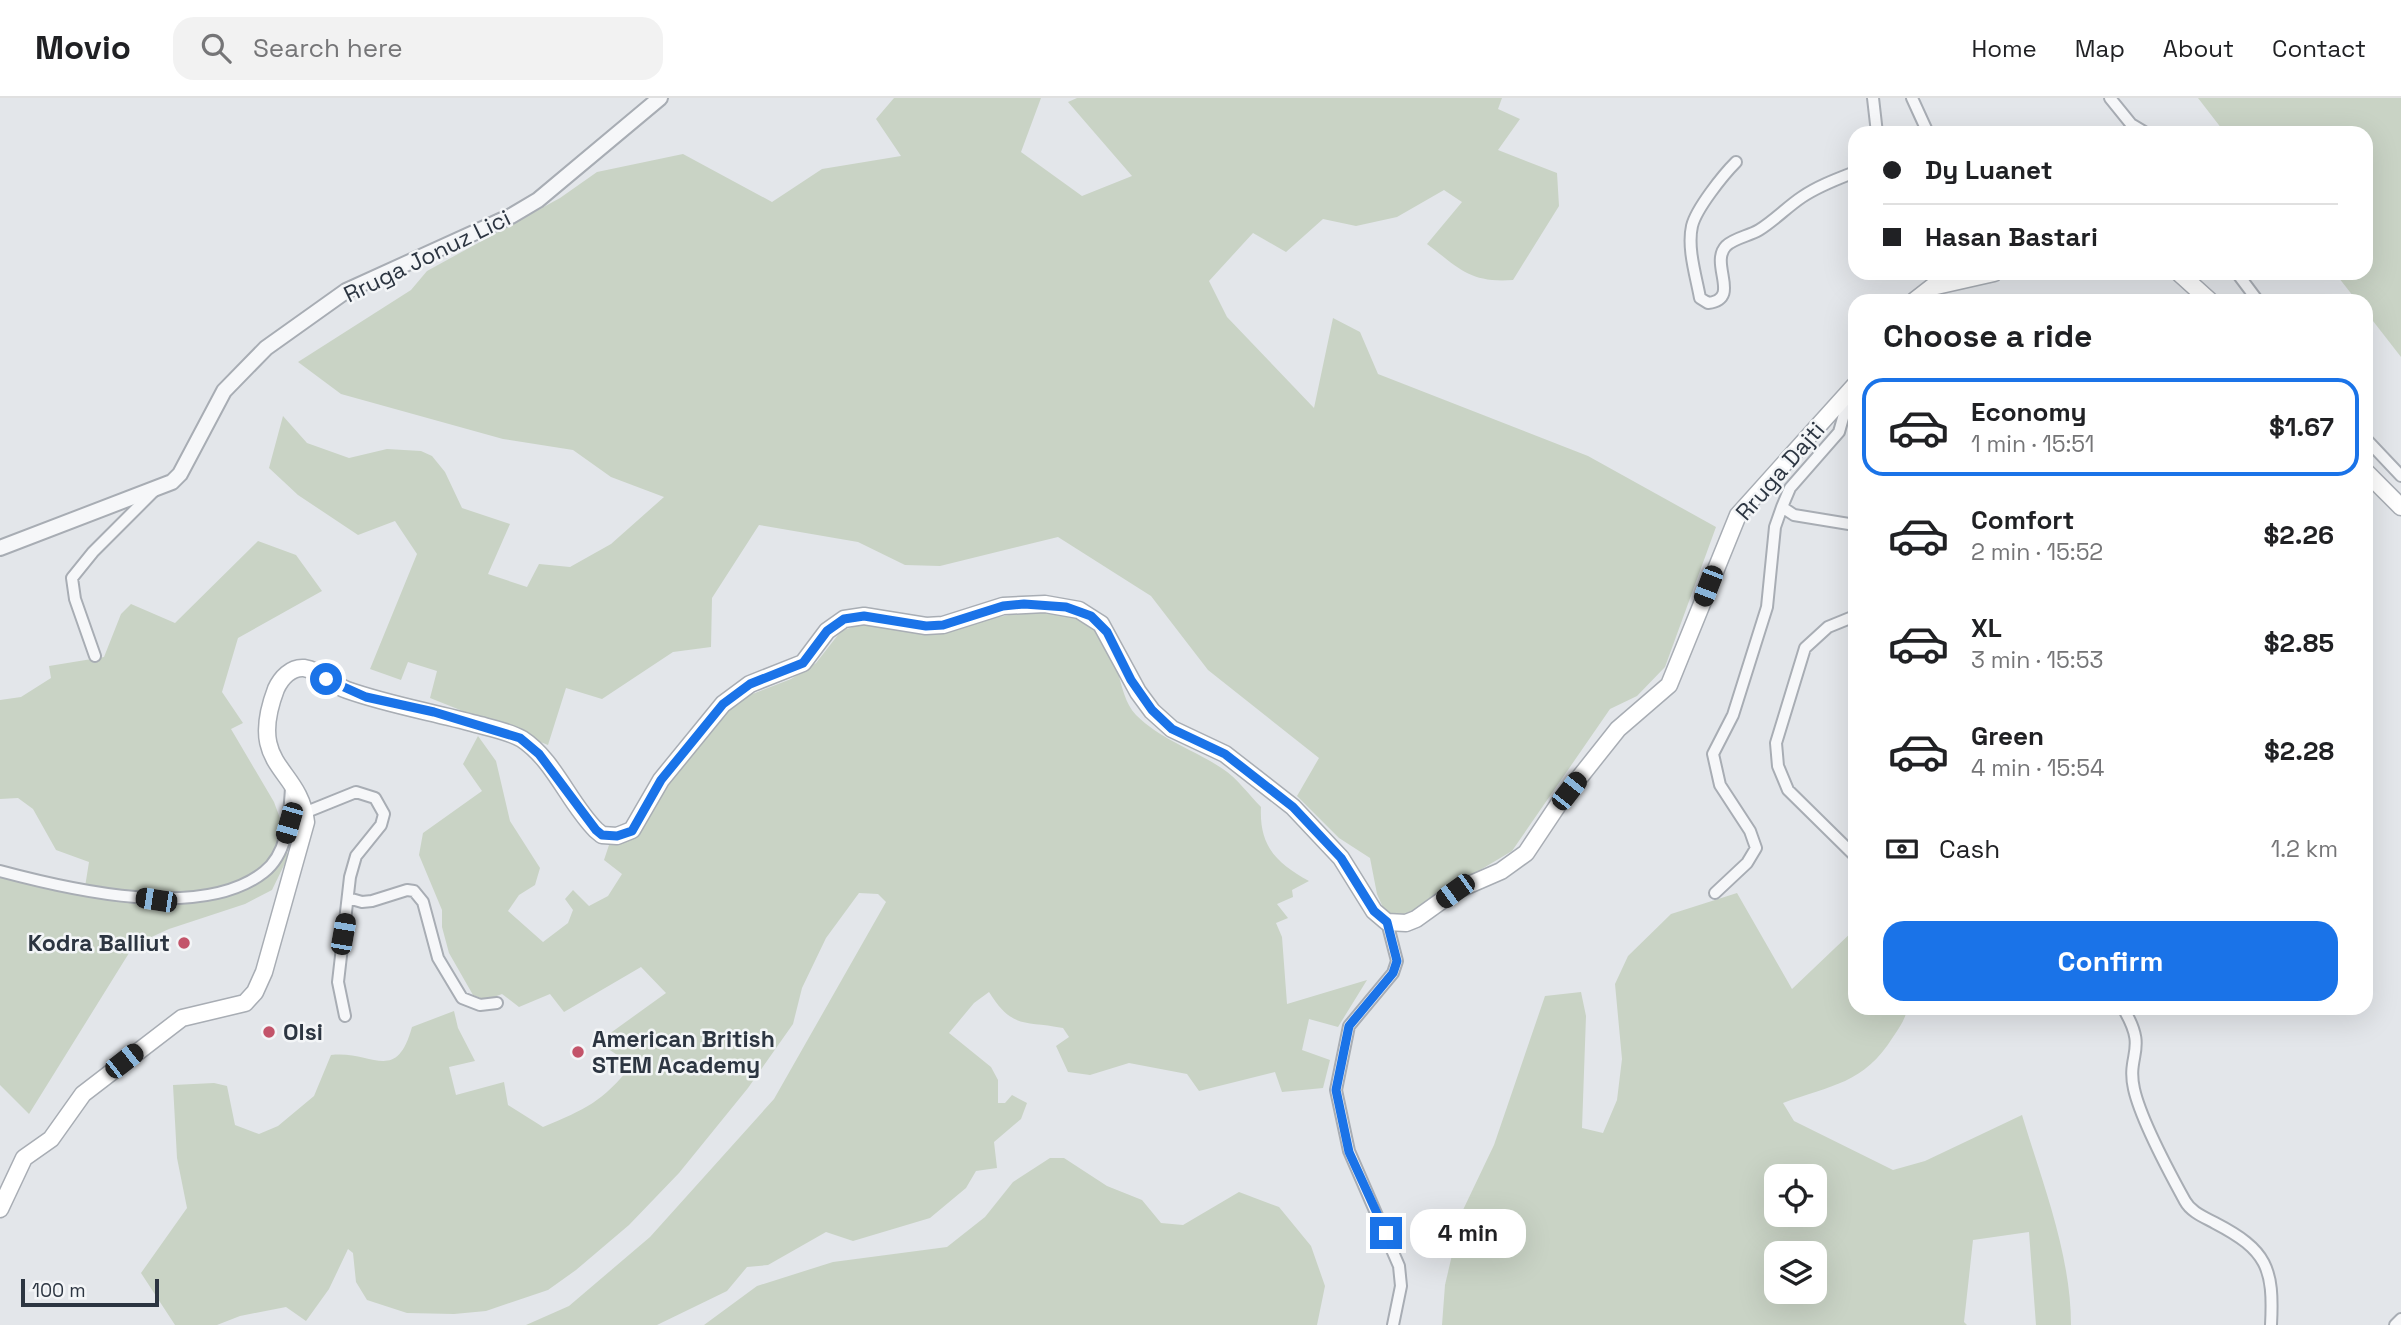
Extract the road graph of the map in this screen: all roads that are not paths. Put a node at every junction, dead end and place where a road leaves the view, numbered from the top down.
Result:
1 (660, 98) edge
2 (1873, 98) edge
3 (1912, 98) edge
4 (2110, 98) edge
5 (1876, 126) edge
6 (1925, 126) edge
7 (2134, 126) edge
8 (1736, 162) dead end
9 (1848, 175) edge
10 (1947, 280) edge
11 (2187, 280) edge
12 (1924, 294) edge
13 (2202, 294) edge
14 (1848, 393) edge
15 (1848, 408) edge
16 (2373, 446) edge
17 (2401, 476) edge
18 (2373, 479) edge
19 (158, 487) junction
20 (1782, 507) junction
21 (2401, 507) edge
22 (1848, 524) edge
23 (0, 548) edge
24 (1848, 619) edge
25 (95, 656) dead end
26 (291, 788) junction
27 (304, 811) junction
28 (289, 823) junction
29 (1848, 849) edge
30 (0, 871) edge
31 (1715, 893) dead end
32 (348, 898) junction
33 (1387, 922) junction
34 (497, 1003) dead end
35 (2127, 1015) edge
36 (345, 1016) dead end
37 (0, 1209) edge
38 (2401, 1319) edge
39 (1393, 1325) edge
40 (2272, 1325) edge
41 (2395, 1325) edge

1 - 19 street, Rruga Jonuz Lici
2 - 5 street
3 - 6 street
4 - 7 street
8 - 9 street
10 - 12 main road
11 - 13 main road
14 - 33 main road, Rruga Dajti
15 - 20 street
16 - 17 street
18 - 21 main road
19 - 23 street, Rruga Jonuz Lici
19 - 25 street
20 - 22 street
20 - 31 street
24 - 29 street
26 - 27 main road
26 - 28 street
26 - 33 main road
27 - 28 street
27 - 32 street
27 - 37 main road
28 - 30 street
32 - 34 street
32 - 36 street
33 - 39 street
35 - 40 street
38 - 41 street

